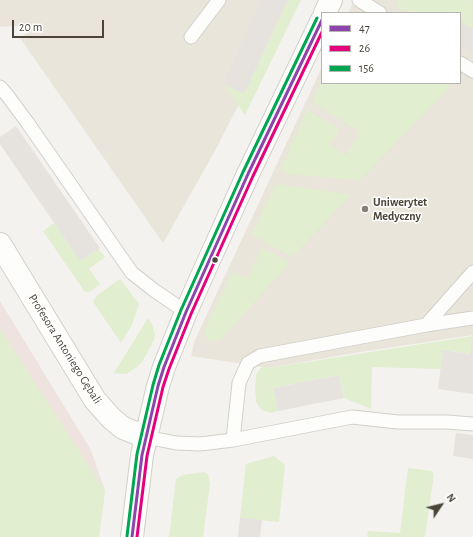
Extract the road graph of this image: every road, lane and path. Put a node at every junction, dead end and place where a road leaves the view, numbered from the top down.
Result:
1 (219, 0) edge
2 (331, 0) edge
3 (359, 0) edge
4 (325, 12) edge
5 (378, 12) edge
6 (321, 22) edge
7 (191, 37) dead end
8 (461, 63) edge
9 (473, 71) edge
10 (0, 88) edge
11 (0, 244) edge
12 (473, 272) edge
13 (186, 312) junction
14 (473, 318) edge
15 (426, 325) junction
16 (473, 424) edge
17 (146, 437) junction
18 (233, 440) junction
19 (132, 537) edge

1 - 7 lane
2 - 4 street
3 - 5 lane
6 - 13 street
8 - 9 lane
10 - 13 lane
11 - 17 street, Profesora Antoniego Gębali
12 - 15 lane
13 - 17 street
14 - 15 lane
15 - 18 lane
16 - 18 lane
17 - 18 lane
17 - 19 street

